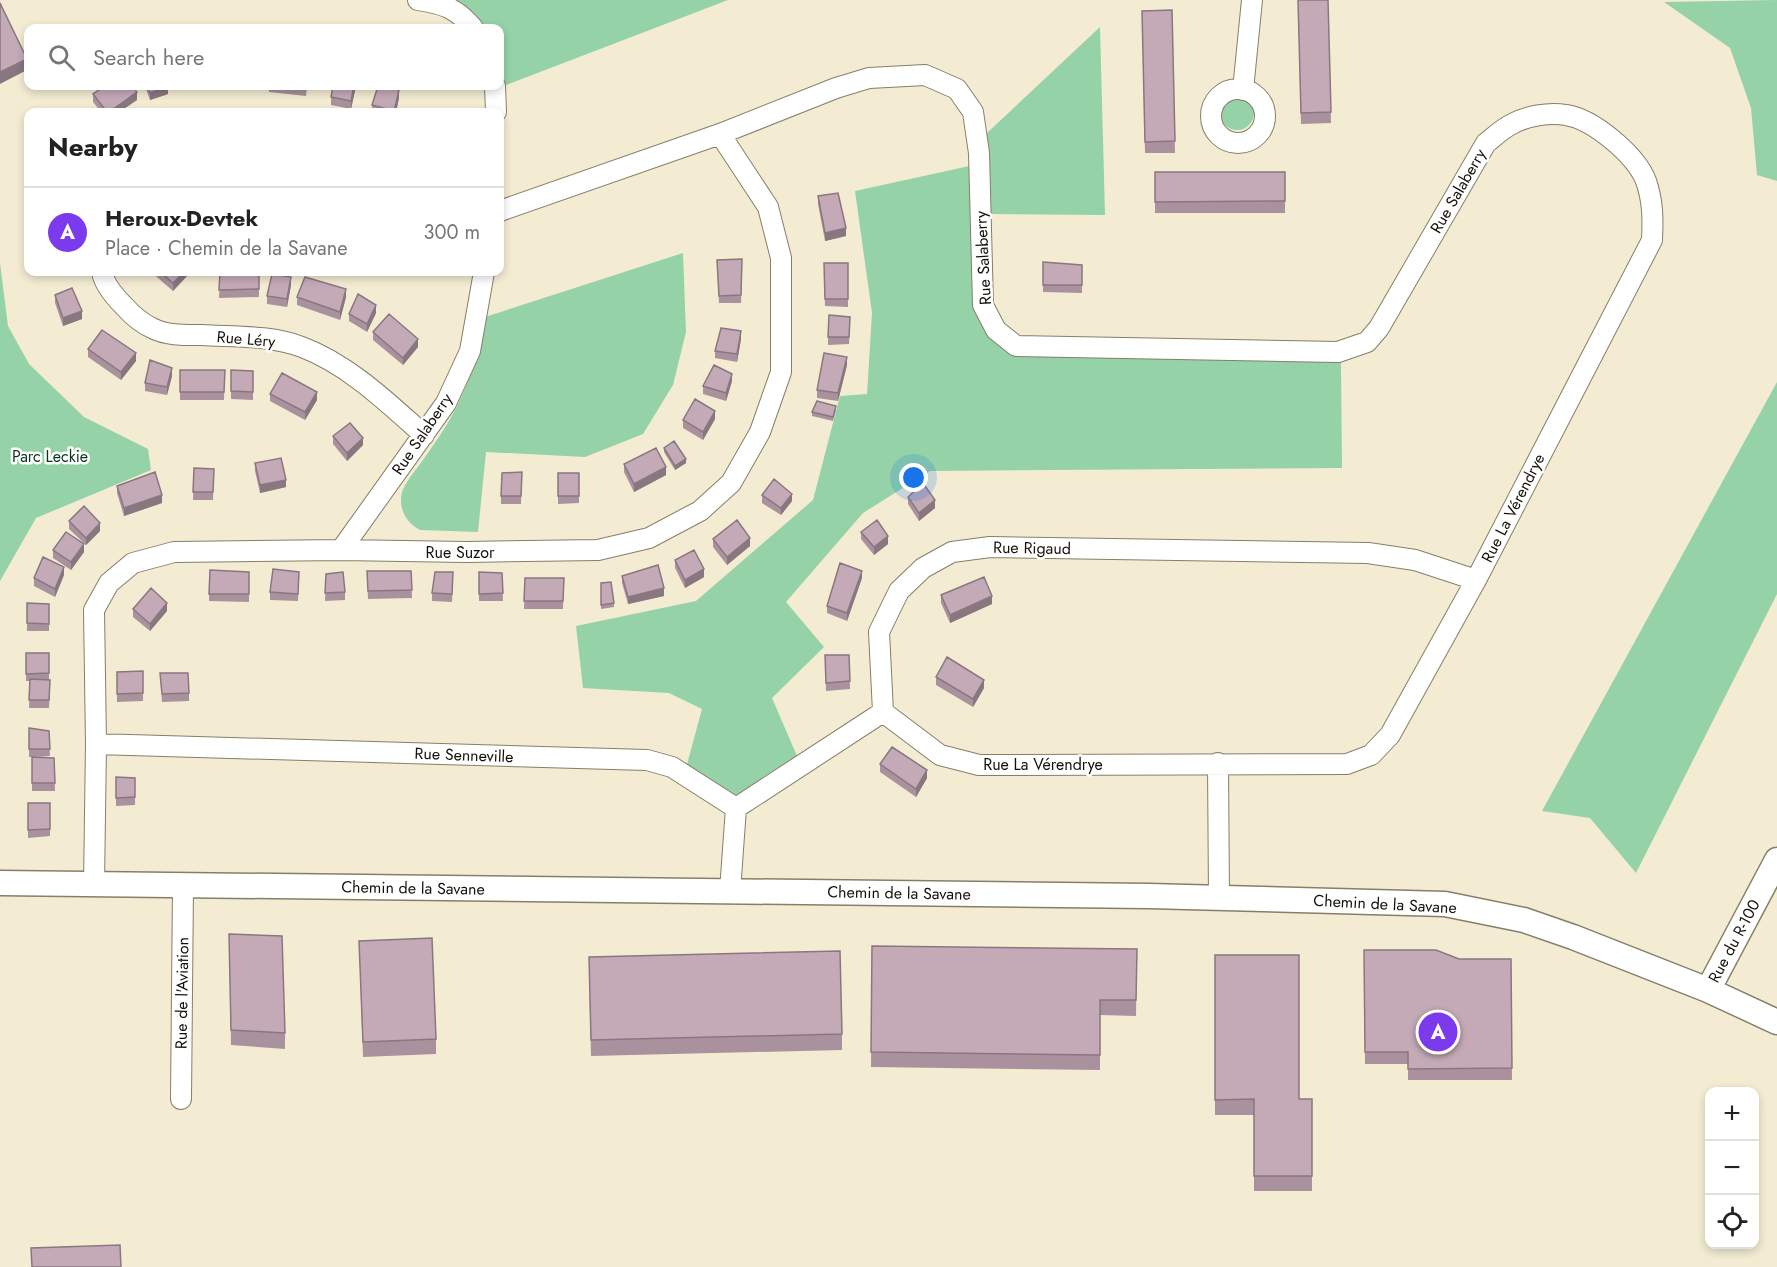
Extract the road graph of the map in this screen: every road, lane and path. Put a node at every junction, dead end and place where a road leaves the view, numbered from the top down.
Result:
1 (417, 0) edge
2 (1252, 0) edge
3 (469, 24) edge
4 (495, 90) edge
5 (1243, 90) dead end
6 (496, 108) edge
7 (1593, 125) joint
8 (720, 134) junction
9 (504, 210) edge
10 (103, 276) edge
11 (483, 276) edge
12 (424, 435) junction
13 (341, 550) junction
14 (1476, 580) junction
15 (883, 712) junction
16 (96, 744) junction
17 (1218, 763) junction
18 (736, 808) junction
19 (1777, 860) edge
20 (0, 883) edge
21 (94, 885) junction
22 (183, 886) junction
23 (730, 891) junction
24 (1219, 898) junction
25 (1708, 990) junction
26 (1777, 1022) edge
27 (181, 1099) dead end

1 - 3 street
2 - 5 street
4 - 6 street
7 - 8 street, Rue Salaberry
7 - 14 street, Rue La Vérendrye
8 - 9 street, Rue Salaberry
8 - 13 street, Rue Suzor
10 - 12 street, Rue Léry
11 - 12 street, Rue Salaberry
12 - 13 street, Rue Salaberry
13 - 16 street, Rue Suzor
14 - 15 street, Rue Rigaud
14 - 17 street, Rue La Vérendrye
15 - 17 street, Rue La Vérendrye
15 - 18 street
16 - 18 street, Rue Senneville
16 - 21 street, Rue Suzor
17 - 24 street
18 - 23 street
19 - 25 street, Rue du R-100
20 - 21 street, Chemin de la Savane
21 - 22 street, Chemin de la Savane
22 - 23 street, Chemin de la Savane
22 - 27 street, Rue de l'Aviation
23 - 24 street, Chemin de la Savane
24 - 25 street, Chemin de la Savane
25 - 26 street, Chemin de la Savane

